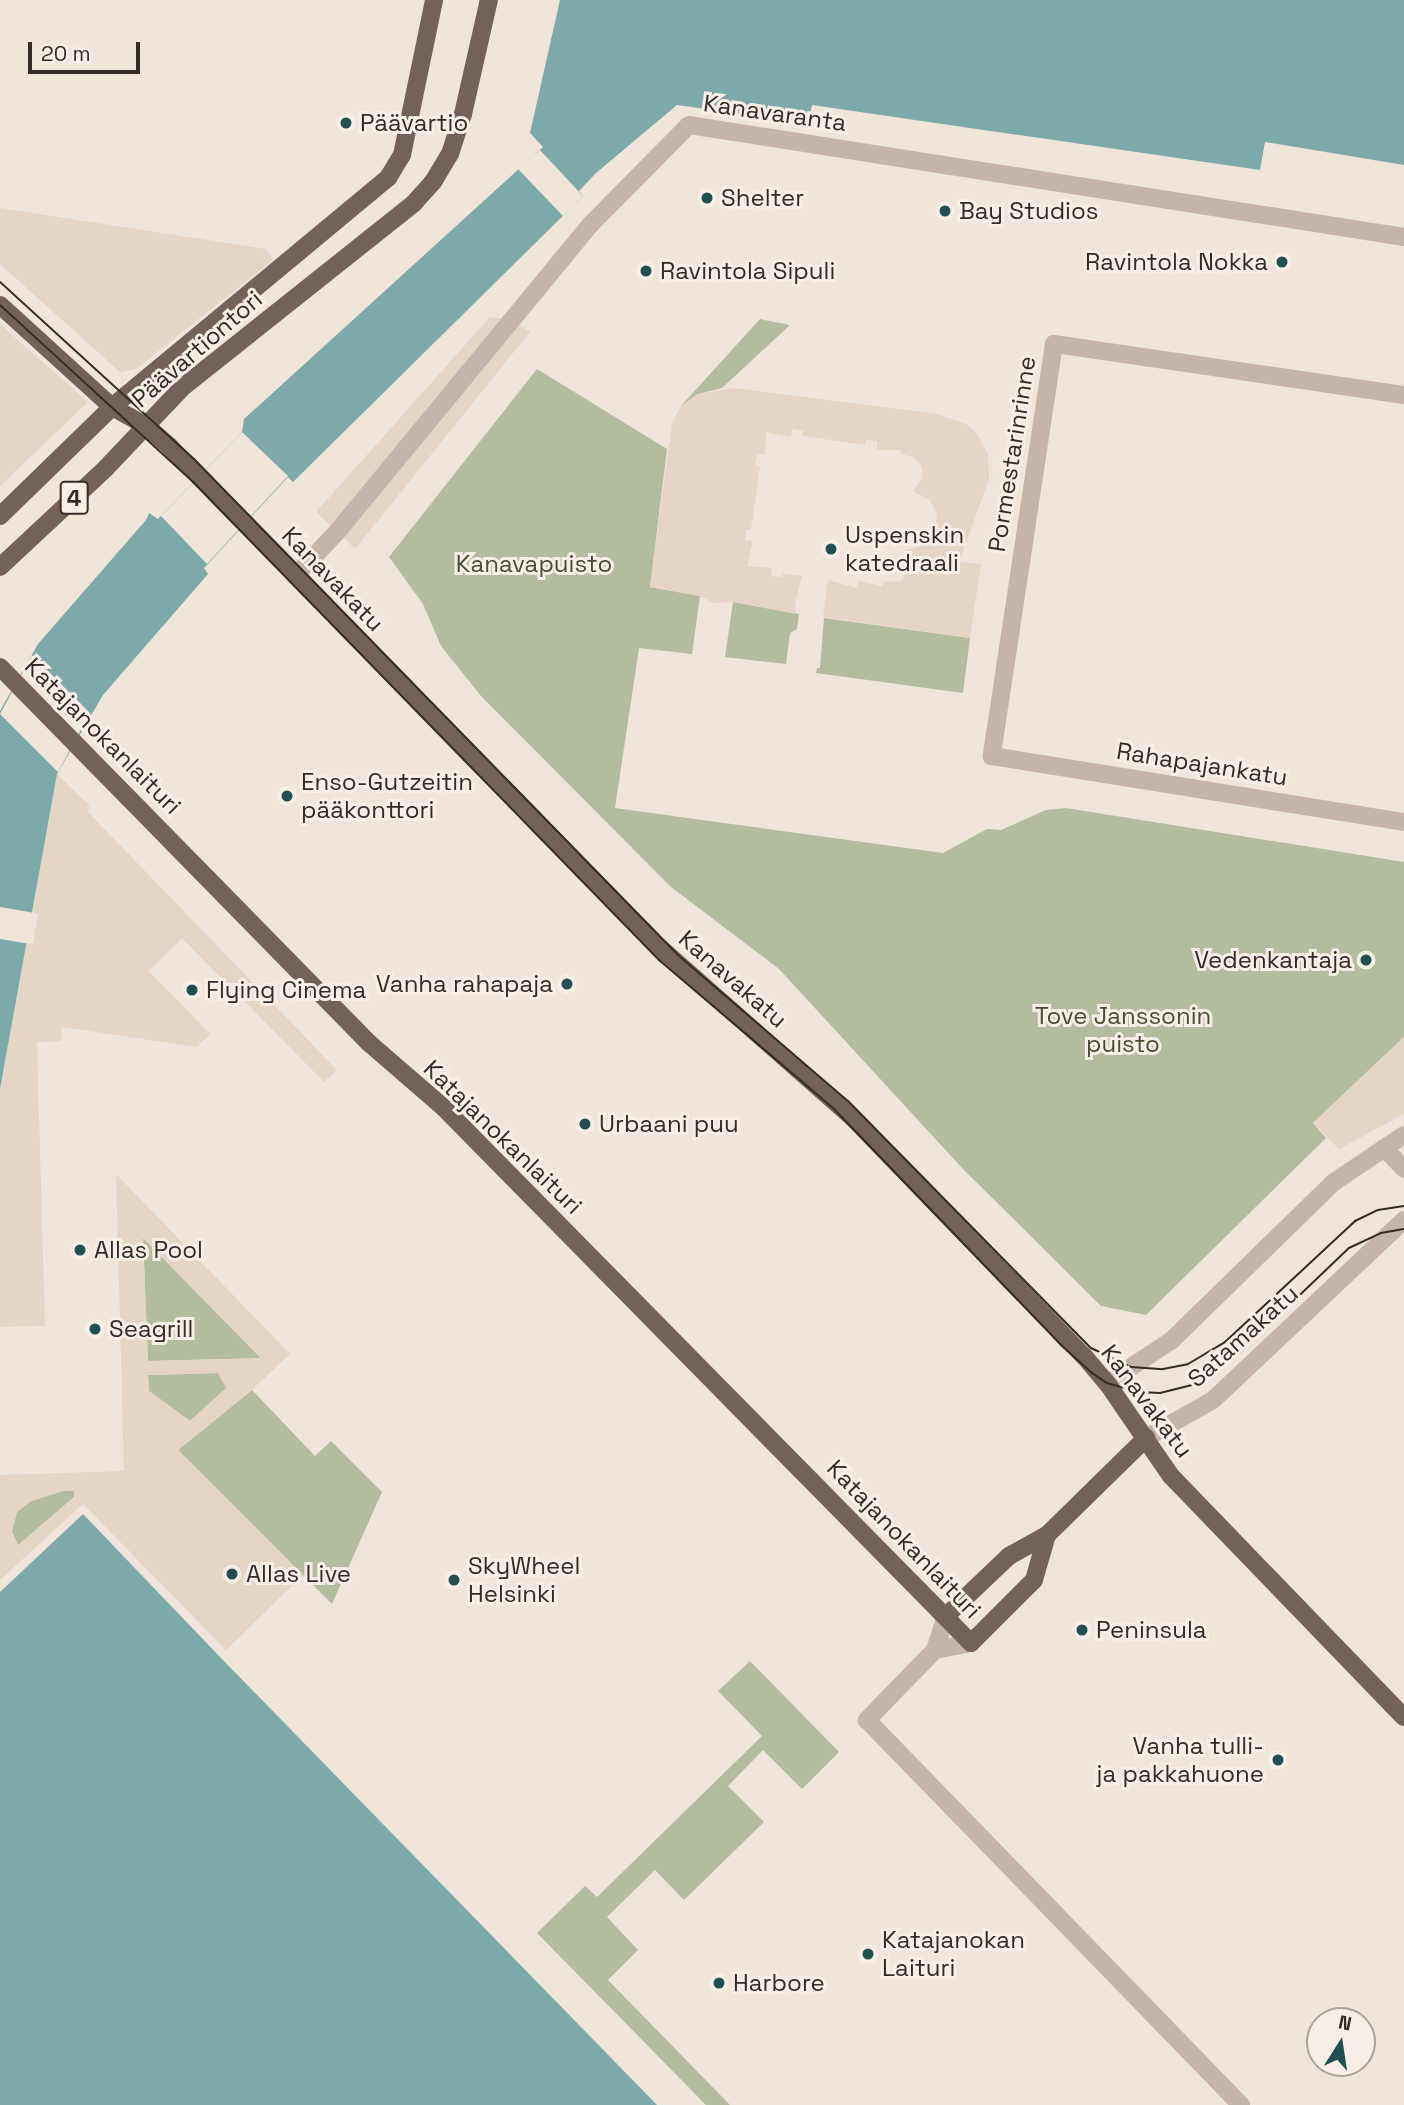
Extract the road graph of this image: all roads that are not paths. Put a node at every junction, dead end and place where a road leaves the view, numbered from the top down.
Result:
1 (434, 0) edge
2 (489, 0) edge
3 (1404, 237) edge
4 (0, 305) edge
5 (1404, 395) edge
6 (112, 407) junction
7 (145, 425) junction
8 (0, 516) edge
9 (0, 567) edge
10 (295, 576) junction
11 (0, 667) edge
12 (992, 755) joint
13 (1404, 822) edge
14 (1404, 1135) edge
15 (1384, 1148) junction
16 (1404, 1169) edge
17 (1404, 1220) edge
18 (1107, 1383) junction
19 (1146, 1438) junction
20 (1047, 1535) junction
21 (946, 1616) junction
22 (971, 1643) junction
23 (935, 1650) junction
24 (1404, 1717) edge
25 (1241, 2105) edge

1 - 6 main road, Päävartiontori
2 - 7 main road, Päävartiontori / 4
3 - 10 street, Kanavaranta
4 - 6 main road, Kanavakatu
5 - 12 street, Pormestarinrinne
6 - 7 main road, Kanavakatu
6 - 8 main road, Päävartiontori
7 - 9 main road, Päävartiontori / 4
7 - 10 main road, Kanavakatu
10 - 18 main road, Kanavakatu
11 - 21 main road, Katajanokanlaituri
12 - 13 street, Rahapajankatu
14 - 15 street, Satamakatu
15 - 16 street
15 - 18 street, Satamakatu
17 - 19 street, Satamakatu
18 - 19 main road, Kanavakatu
19 - 20 main road, Satamakatu
19 - 24 main road, Kanavakatu
20 - 21 main road, Satamakatu
20 - 22 main road, Satamakatu
21 - 22 main road, Katajanokanlaituri
21 - 23 street
22 - 23 street
23 - 25 street

